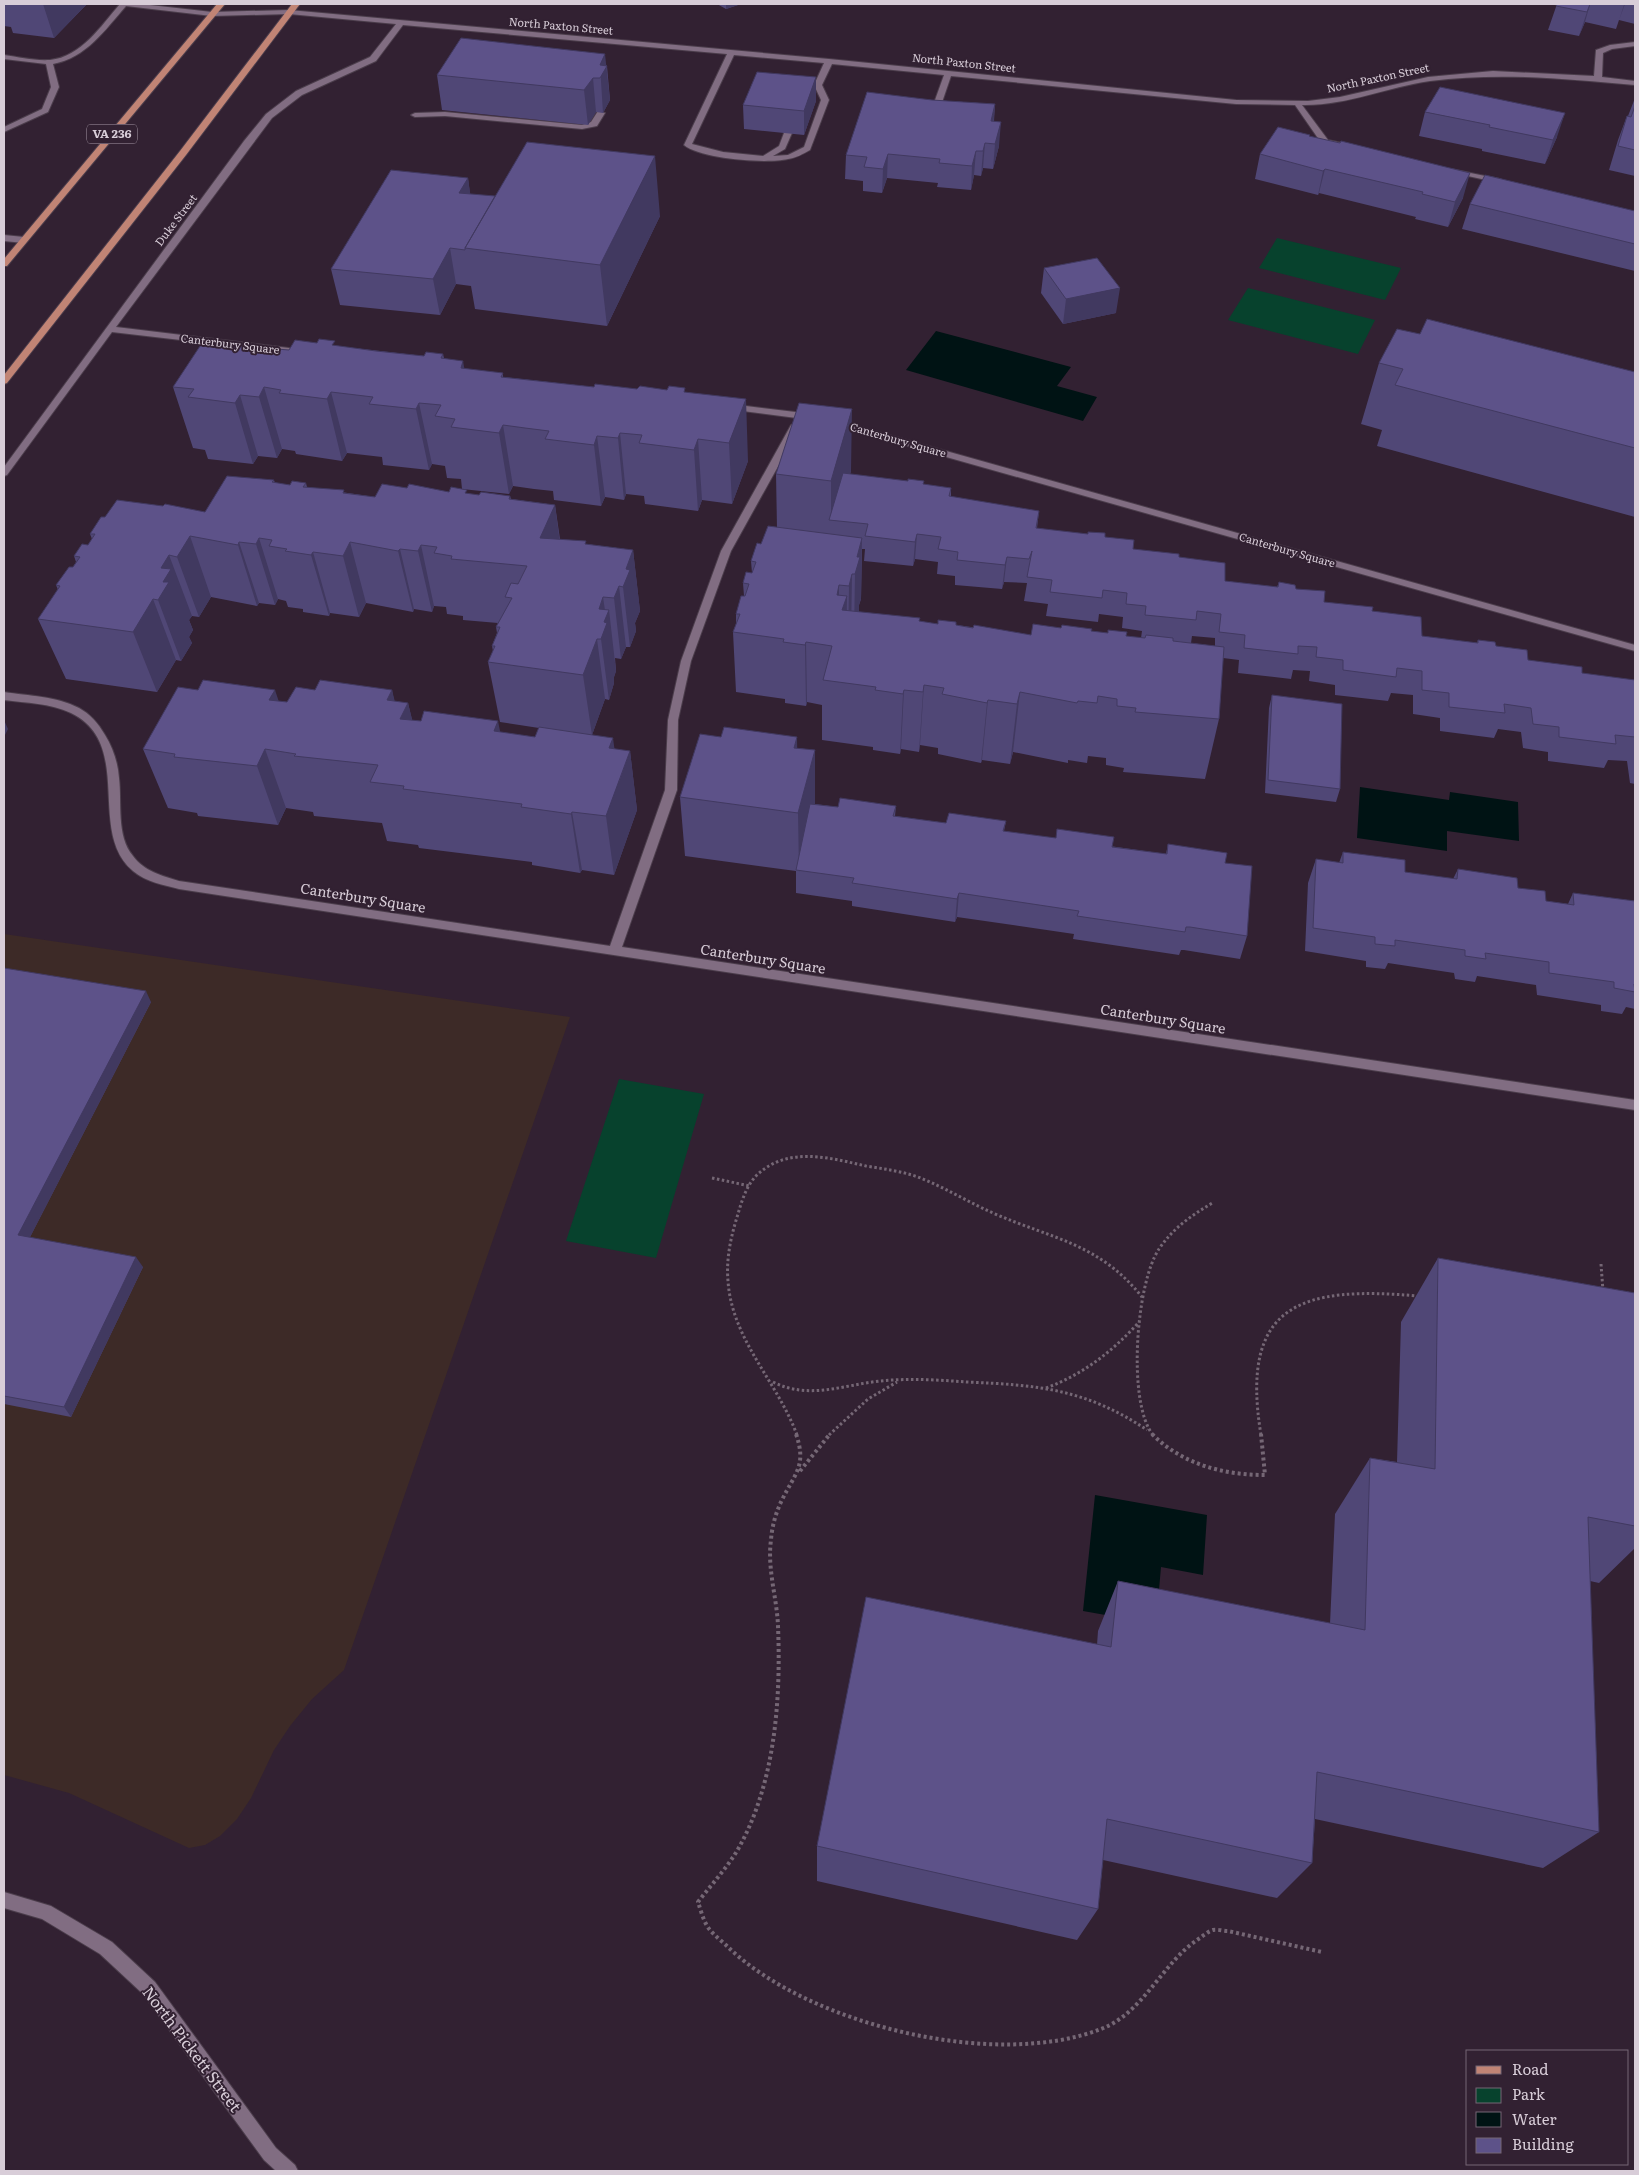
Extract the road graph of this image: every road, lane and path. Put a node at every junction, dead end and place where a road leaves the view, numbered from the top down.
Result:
1 (124, 4) edge
2 (221, 4) edge
3 (264, 4) edge
4 (296, 4) edge
5 (289, 12) junction
6 (212, 14) junction
7 (401, 22) junction
8 (1635, 44) edge
9 (732, 52) junction
10 (4, 57) edge
11 (829, 61) junction
12 (49, 62) junction
13 (948, 73) junction
14 (1598, 78) junction
15 (1635, 84) edge
16 (1297, 103) junction
17 (601, 113) edge
18 (415, 115) dead end
19 (930, 124) edge
20 (4, 130) edge
21 (788, 133) edge
22 (1344, 146) edge
23 (764, 158) junction
24 (1441, 168) edge
25 (1509, 183) edge
26 (4, 238) edge
27 (24, 240) junction
28 (4, 264) edge
29 (110, 329) junction
30 (297, 352) edge
31 (4, 381) edge
32 (722, 406) edge
33 (800, 416) junction
34 (4, 473) edge
35 (1635, 648) edge
36 (4, 696) edge
37 (614, 952) junction
38 (1635, 1105) edge
39 (712, 1178) dead end
40 (750, 1186) junction
41 (1214, 1202) dead end
42 (1601, 1264) dead end
43 (1420, 1296) dead end
44 (1142, 1297) junction
45 (1604, 1301) edge
46 (1140, 1321) junction
47 (898, 1381) junction
48 (773, 1382) junction
49 (1043, 1388) junction
50 (1152, 1433) junction
51 (800, 1472) junction
52 (4, 1900) edge
53 (1322, 1952) dead end
54 (289, 2171) edge

1 - 6 street, North Paxton Street
1 - 12 street
2 - 6 main road, VA 236
3 - 5 street, North Paxton Street
4 - 5 main road
5 - 6 street, North Paxton Street
5 - 7 street, North Paxton Street
5 - 31 main road
6 - 27 main road, VA 236
7 - 9 street, North Paxton Street
7 - 29 street, Duke Street
8 - 14 street
9 - 11 street, North Paxton Street
9 - 23 street
10 - 12 street
11 - 13 street, North Paxton Street
11 - 23 street
12 - 20 street
13 - 16 street, North Paxton Street
13 - 19 street
14 - 15 street, North Paxton Street
14 - 16 street, North Paxton Street
16 - 22 street
17 - 18 street
21 - 23 street
24 - 25 street
26 - 27 street
27 - 28 main road, VA 236
29 - 30 street, Canterbury Square
29 - 34 street, Duke Street
32 - 33 street, Canterbury Square
33 - 35 street, Canterbury Square
33 - 37 street
36 - 37 street, Canterbury Square
37 - 38 street, Canterbury Square
39 - 40 path
40 - 44 path
40 - 48 path
41 - 44 path
42 - 45 path
43 - 50 path
44 - 46 path
46 - 49 path
46 - 50 path
47 - 48 path
47 - 49 path
47 - 51 path
48 - 51 path
49 - 50 path
51 - 53 path
52 - 54 street, North Pickett Street

